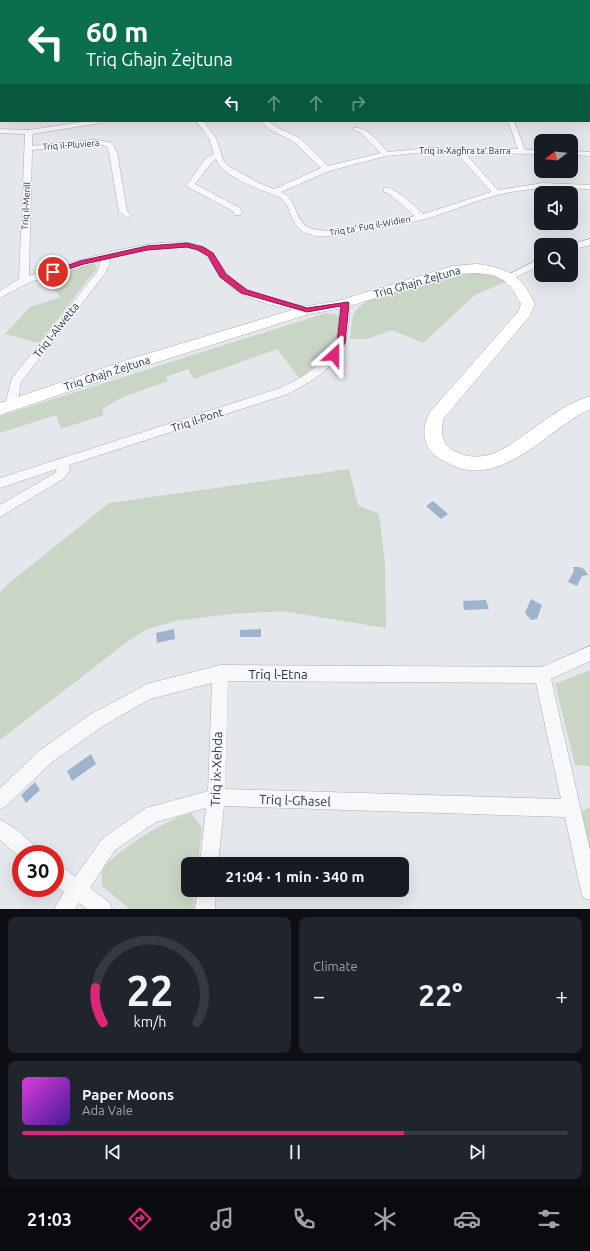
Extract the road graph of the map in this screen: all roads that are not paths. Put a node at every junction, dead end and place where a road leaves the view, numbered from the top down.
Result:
1 (0, 0) edge
2 (4, 0) edge
3 (94, 122) edge
4 (200, 122) edge
5 (265, 122) edge
6 (511, 122) edge
7 (356, 129) dead end
8 (0, 131) edge
9 (28, 132) junction
10 (29, 148) junction
11 (459, 150) junction
12 (522, 151) junction
13 (534, 152) edge
14 (578, 153) edge
15 (386, 154) junction
16 (590, 154) edge
17 (218, 155) junction
18 (326, 169) junction
19 (590, 187) edge
20 (387, 190) dead end
21 (276, 191) junction
22 (496, 193) junction
23 (238, 213) dead end
24 (128, 216) dead end
25 (422, 217) junction
26 (590, 242) edge
27 (578, 245) edge
28 (105, 257) junction
29 (534, 264) edge
30 (509, 277) junction
31 (24, 281) junction
32 (0, 296) edge
33 (346, 303) junction
34 (307, 310) junction
35 (590, 402) edge
36 (5, 407) edge
37 (63, 463) junction
38 (0, 483) edge
39 (0, 512) edge
40 (590, 653) edge
41 (220, 673) junction
42 (542, 675) junction
43 (216, 797) junction
44 (0, 800) edge
45 (572, 808) junction
46 (0, 829) edge
47 (20, 845) edge
48 (210, 857) edge
49 (64, 880) edge
50 (76, 890) junction
51 (590, 891) edge
52 (206, 897) edge
53 (64, 909) edge
54 (102, 909) edge
55 (205, 909) edge

1 - 2 street
3 - 9 street
4 - 17 street, Triq ta' Fuq il-Widien
5 - 18 street
6 - 12 street
7 - 15 street
8 - 9 street
9 - 10 street, Triq il-Merill
10 - 24 street, Triq il-Pluviera
10 - 31 street, Triq il-Merill
11 - 12 street, Triq ix-Xagħra ta' Barra
11 - 15 street, Triq ix-Xagħra ta' Barra
11 - 22 street
12 - 13 street, Triq ix-Xagħra ta' Barra
14 - 16 street
15 - 18 street, Triq ix-Xagħra ta' Barra
17 - 21 street, Triq ta' Fuq il-Widien
17 - 23 street
18 - 21 street, Triq ix-Xagħra ta' Barra
19 - 22 street, Triq ta' Fuq il-Widien
20 - 25 street
21 - 25 street, Triq ta' Fuq il-Widien
22 - 25 street, Triq ta' Fuq il-Widien
26 - 27 street
28 - 31 street
28 - 34 street
28 - 36 street, Triq l-Alwetta
29 - 30 street
30 - 33 street, Triq Għajn Żejtuna
30 - 35 street, Triq Għajn Żejtuna
31 - 32 street
33 - 34 street, Triq Għajn Żejtuna
33 - 37 street, Triq il-Pont
34 - 36 street, Triq Għajn Żejtuna
37 - 38 street, Triq il-Pont
37 - 39 street
40 - 42 street, Triq l-Etna
41 - 42 street, Triq l-Etna
41 - 43 street, Triq ix-Xehda
41 - 44 street, Triq l-Etna
42 - 45 street
43 - 45 street, Triq l-Għasel
43 - 48 street, Triq ix-Xehda
43 - 50 street, Triq l-Għasel
45 - 51 street
46 - 47 street
49 - 50 street
50 - 53 street, Triq l-Għasel
50 - 54 street
52 - 55 street

